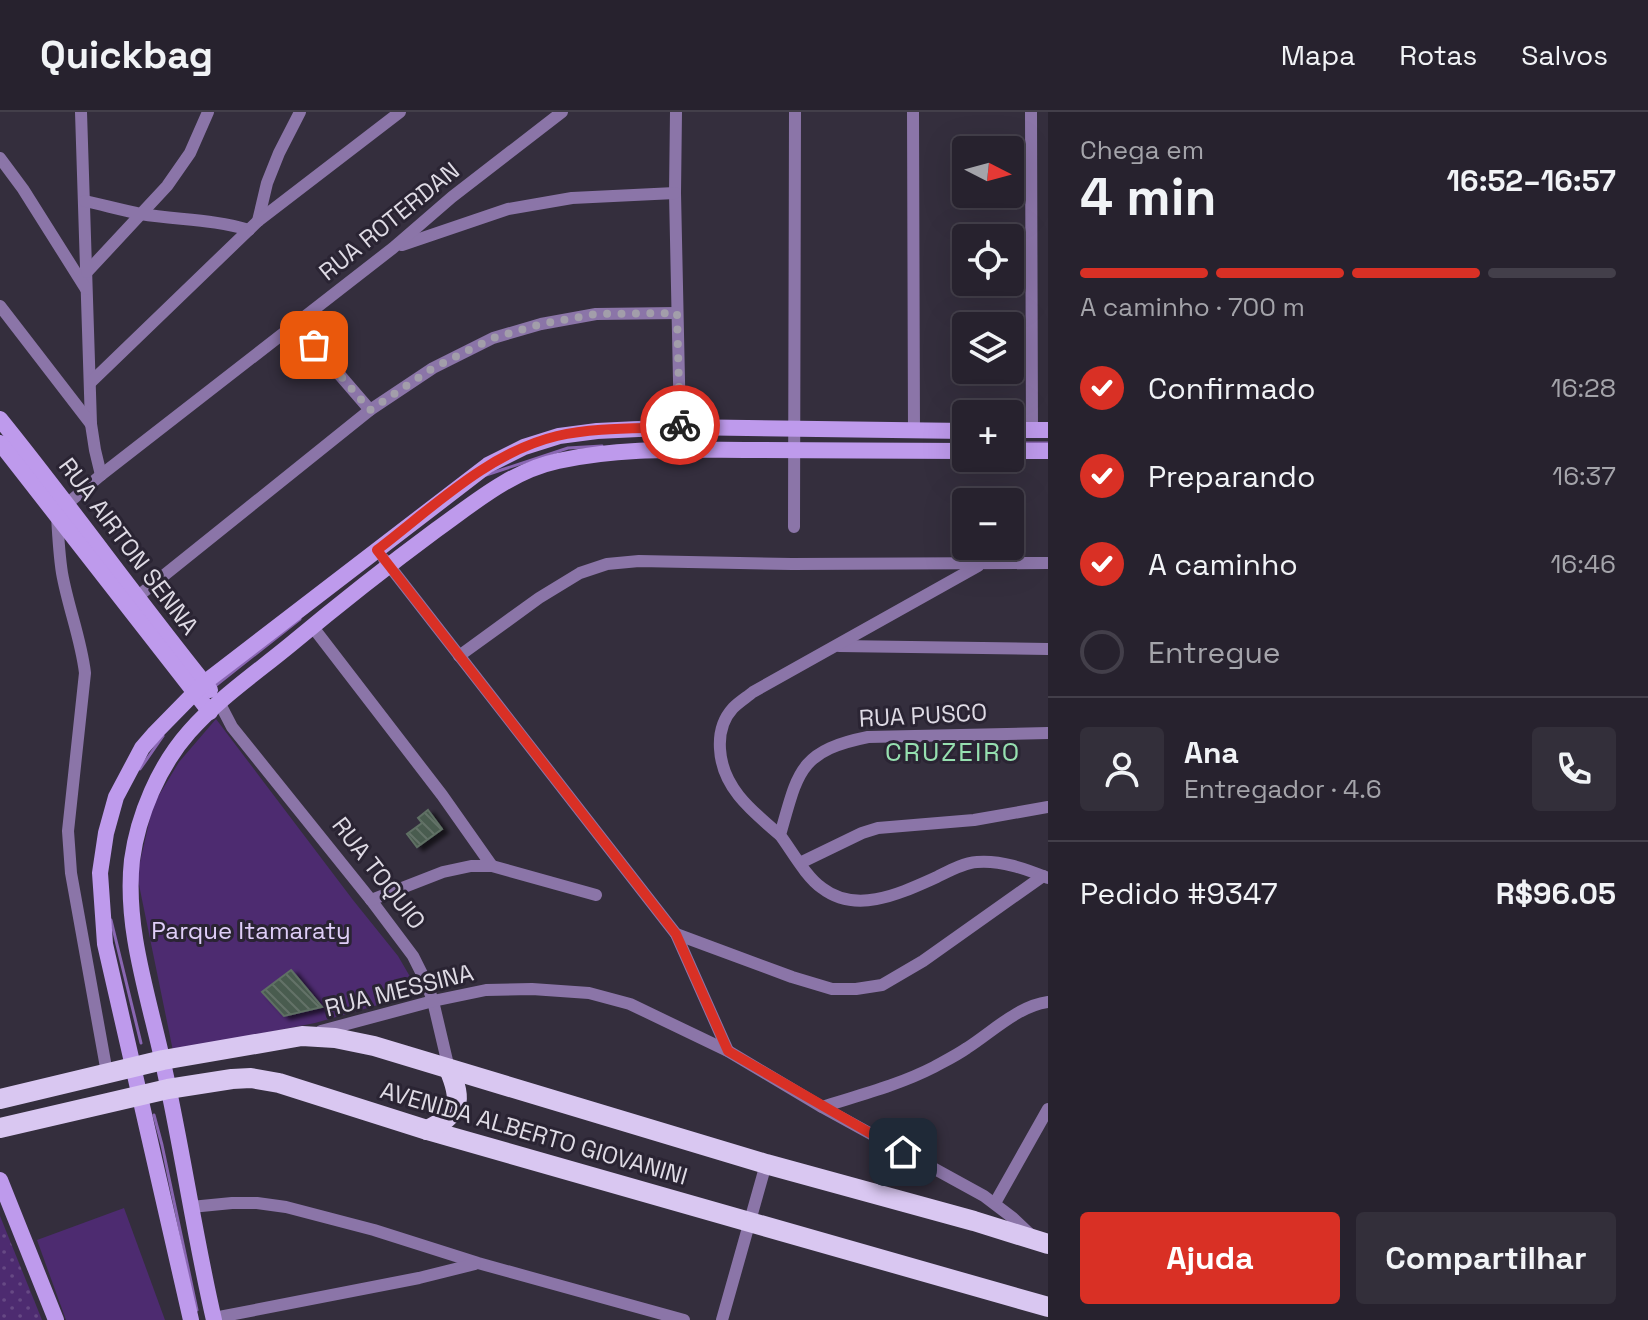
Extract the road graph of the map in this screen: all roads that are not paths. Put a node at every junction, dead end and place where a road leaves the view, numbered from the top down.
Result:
1 (81, 112) edge
2 (208, 112) edge
3 (300, 112) edge
4 (400, 112) edge
5 (562, 112) edge
6 (676, 112) edge
7 (795, 112) edge
8 (913, 112) edge
9 (1031, 112) edge
10 (0, 158) edge
11 (675, 193) junction
12 (85, 201) junction
13 (142, 214) junction
14 (254, 225) junction
15 (393, 248) junction
16 (87, 272) junction
17 (86, 290) junction
18 (0, 306) edge
19 (677, 313) junction
20 (295, 323) junction
21 (90, 383) junction
22 (370, 410) junction
23 (91, 424) junction
24 (680, 427) junction
25 (1040, 430) edge
26 (914, 431) junction
27 (952, 431) edge
28 (3, 434) edge
29 (794, 440) junction
30 (952, 450) edge
31 (1024, 451) edge
32 (1048, 451) edge
33 (101, 475) junction
34 (62, 509) junction
35 (794, 527) dead end
36 (383, 558) junction
37 (1048, 563) edge
38 (981, 564) junction
39 (137, 597) junction
40 (312, 626) junction
41 (835, 646) junction
42 (1048, 649) edge
43 (459, 656) junction
44 (199, 688) junction
45 (214, 707) junction
46 (1048, 734) edge
47 (1048, 807) edge
48 (780, 835) junction
49 (800, 863) junction
50 (492, 866) junction
51 (1046, 877) edge
52 (596, 895) dead end
53 (371, 900) junction
54 (676, 934) junction
55 (433, 1001) junction
56 (1048, 1002) edge
57 (302, 1036) junction
58 (728, 1051) junction
59 (163, 1060) junction
60 (135, 1067) junction
61 (449, 1069) junction
62 (107, 1073) junction
63 (168, 1089) junction
64 (141, 1096) junction
65 (0, 1099) edge
66 (822, 1107) junction
67 (1048, 1109) edge
68 (0, 1128) edge
69 (427, 1130) junction
70 (766, 1164) junction
71 (0, 1180) edge
72 (989, 1200) junction
73 (191, 1207) junction
74 (974, 1221) junction
75 (750, 1223) junction
76 (1041, 1241) edge
77 (478, 1263) junction
78 (1048, 1307) edge
79 (214, 1319) edge
80 (56, 1320) edge
81 (191, 1320) edge
82 (684, 1320) edge
83 (722, 1320) edge

1 - 12 street
2 - 13 street
3 - 14 street
4 - 14 street
5 - 15 street, RUA ROTERDAN
6 - 11 street
7 - 29 street
8 - 26 street
9 - 25 street
10 - 17 street
11 - 15 street
11 - 19 street
12 - 13 street
12 - 16 street
13 - 14 street
13 - 16 street
14 - 21 street
15 - 20 street, RUA ROTERDAN
16 - 17 street
17 - 21 street
18 - 23 street
19 - 22 street
19 - 24 street
20 - 22 street
20 - 33 street, RUA ROTERDAN
21 - 23 street
22 - 39 street
23 - 33 street
24 - 29 street
24 - 36 street
26 - 27 street
26 - 29 street
28 - 34 street, RUA AIRTON SENNA
29 - 30 street
29 - 35 street
29 - 36 street
31 - 32 street
33 - 34 street, RUA ROTERDAN
34 - 39 street, RUA AIRTON SENNA
34 - 44 street
34 - 62 street
36 - 40 street
36 - 43 street
36 - 44 street
37 - 38 street
38 - 41 street
38 - 43 street
39 - 44 street, RUA AIRTON SENNA
40 - 45 street
40 - 50 street
41 - 42 street
41 - 48 street
43 - 54 street
44 - 45 street, RUA AIRTON SENNA
44 - 60 street
45 - 53 street, RUA TOQUIO
45 - 59 street
46 - 48 street, RUA PUSCO
47 - 49 street
48 - 49 street
49 - 51 street
50 - 52 street
50 - 53 street
51 - 54 street
53 - 55 street, RUA TOQUIO
54 - 58 street
55 - 57 street, RUA MESSINA
55 - 58 street, RUA MESSINA
55 - 61 street, RUA TOQUIO
56 - 66 street
57 - 59 main road, AVENIDA ALBERTO GIOVANINI
57 - 61 main road, AVENIDA ALBERTO GIOVANINI
58 - 66 street, RUA MESSINA
59 - 60 main road, AVENIDA ALBERTO GIOVANINI
59 - 63 street
60 - 62 main road, AVENIDA ALBERTO GIOVANINI
60 - 64 street
61 - 69 main road
61 - 70 main road, AVENIDA ALBERTO GIOVANINI
62 - 65 main road, AVENIDA ALBERTO GIOVANINI
63 - 64 main road, AVENIDA ALBERTO GIOVANINI
63 - 69 main road, AVENIDA ALBERTO GIOVANINI
63 - 73 street
64 - 68 main road, AVENIDA ALBERTO GIOVANINI
64 - 81 street
66 - 72 street, RUA MESSINA
67 - 72 street
69 - 75 main road, AVENIDA ALBERTO GIOVANINI
70 - 74 main road, AVENIDA ALBERTO GIOVANINI
70 - 75 street
71 - 80 street
72 - 74 street
72 - 76 street, RUA MESSINA
73 - 77 street
73 - 79 street
74 - 76 main road, AVENIDA ALBERTO GIOVANINI
75 - 78 main road, AVENIDA ALBERTO GIOVANINI
75 - 83 street
77 - 79 street
77 - 82 street

